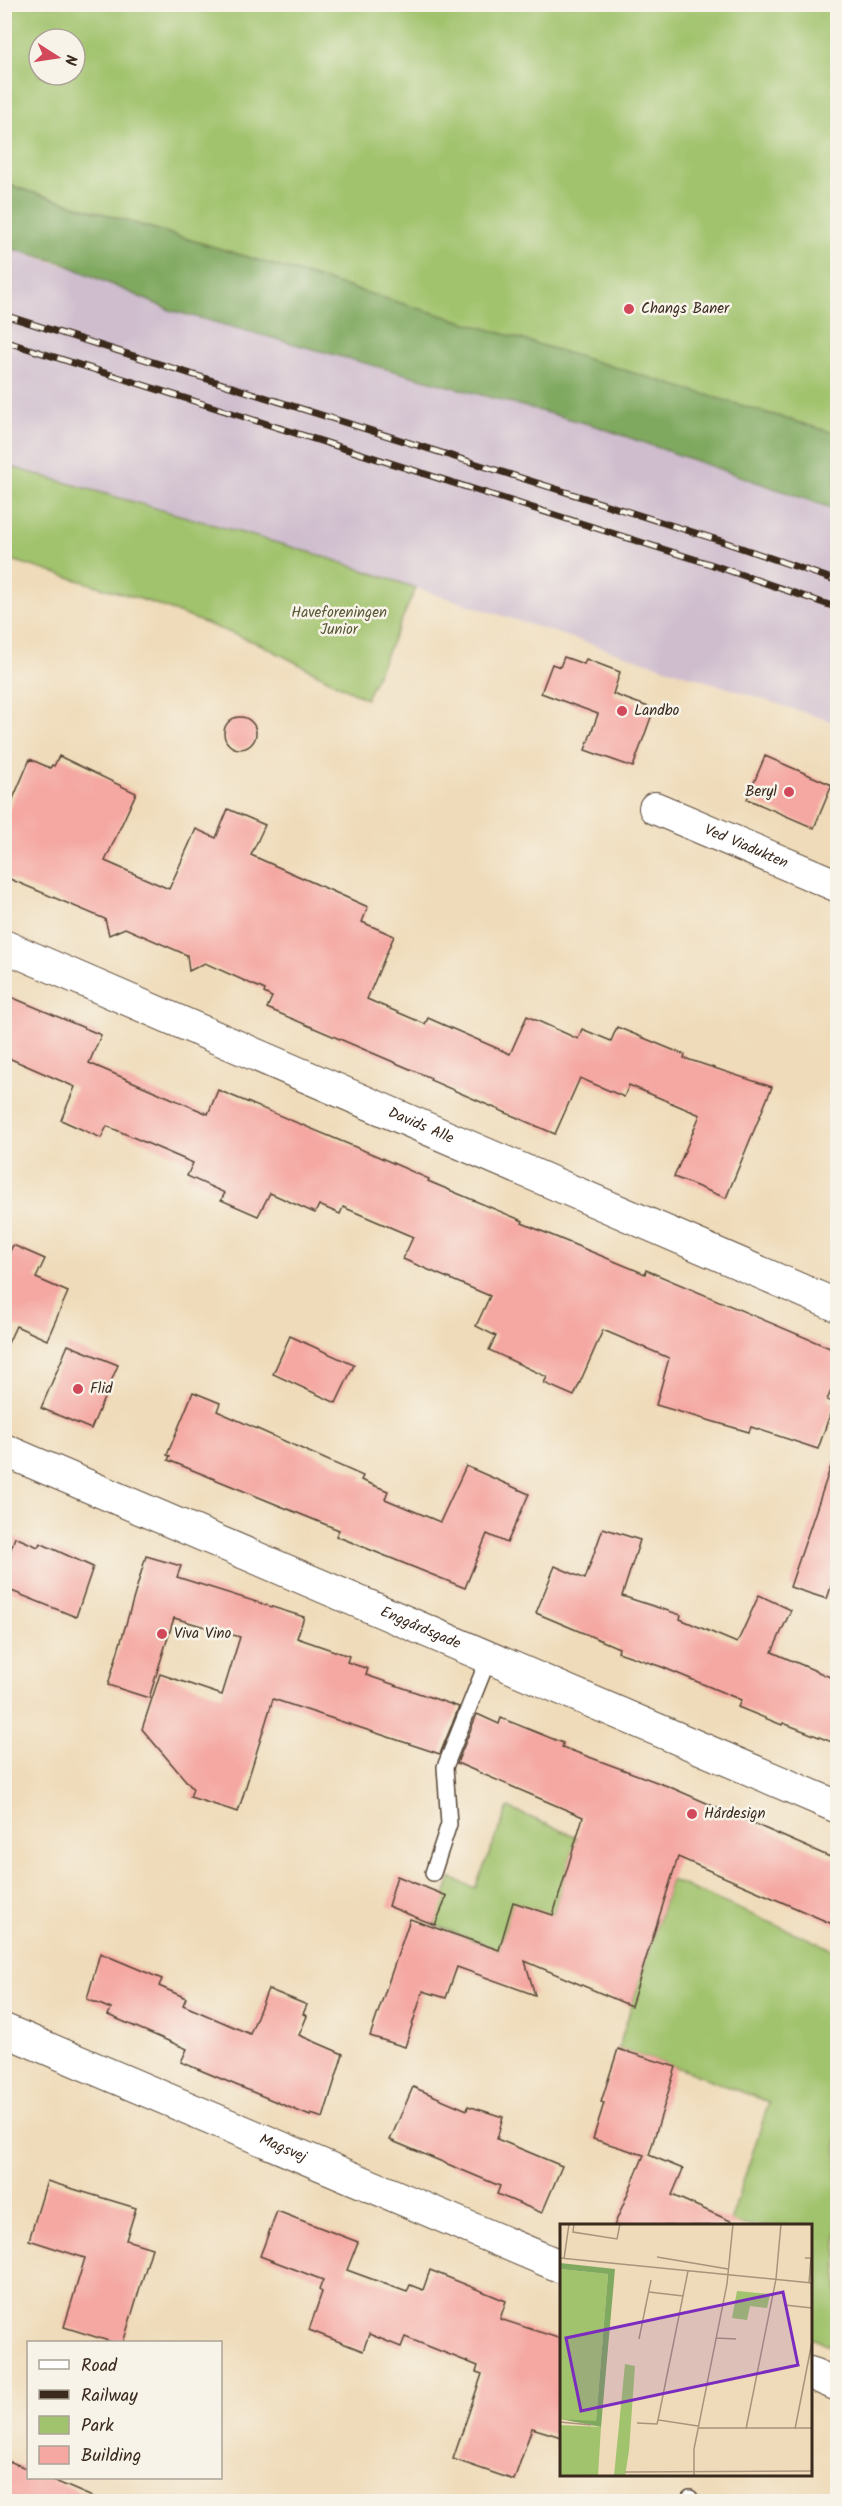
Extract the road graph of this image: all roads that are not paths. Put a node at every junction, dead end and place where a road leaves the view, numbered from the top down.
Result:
1 (655, 808) dead end
2 (837, 886) edge
3 (4, 946) edge
4 (837, 1306) edge
5 (4, 1450) edge
6 (489, 1656) junction
7 (837, 1807) edge
8 (433, 1873) dead end
9 (4, 2030) edge
10 (560, 2267) edge
11 (812, 2374) edge
12 (837, 2385) edge

1 - 2 street, Ved Viadukten
3 - 4 street, Davids Alle
5 - 6 street, Enggårdsgade
6 - 7 street, Enggårdsgade
6 - 8 lane
9 - 10 street, Magsvej
11 - 12 street

